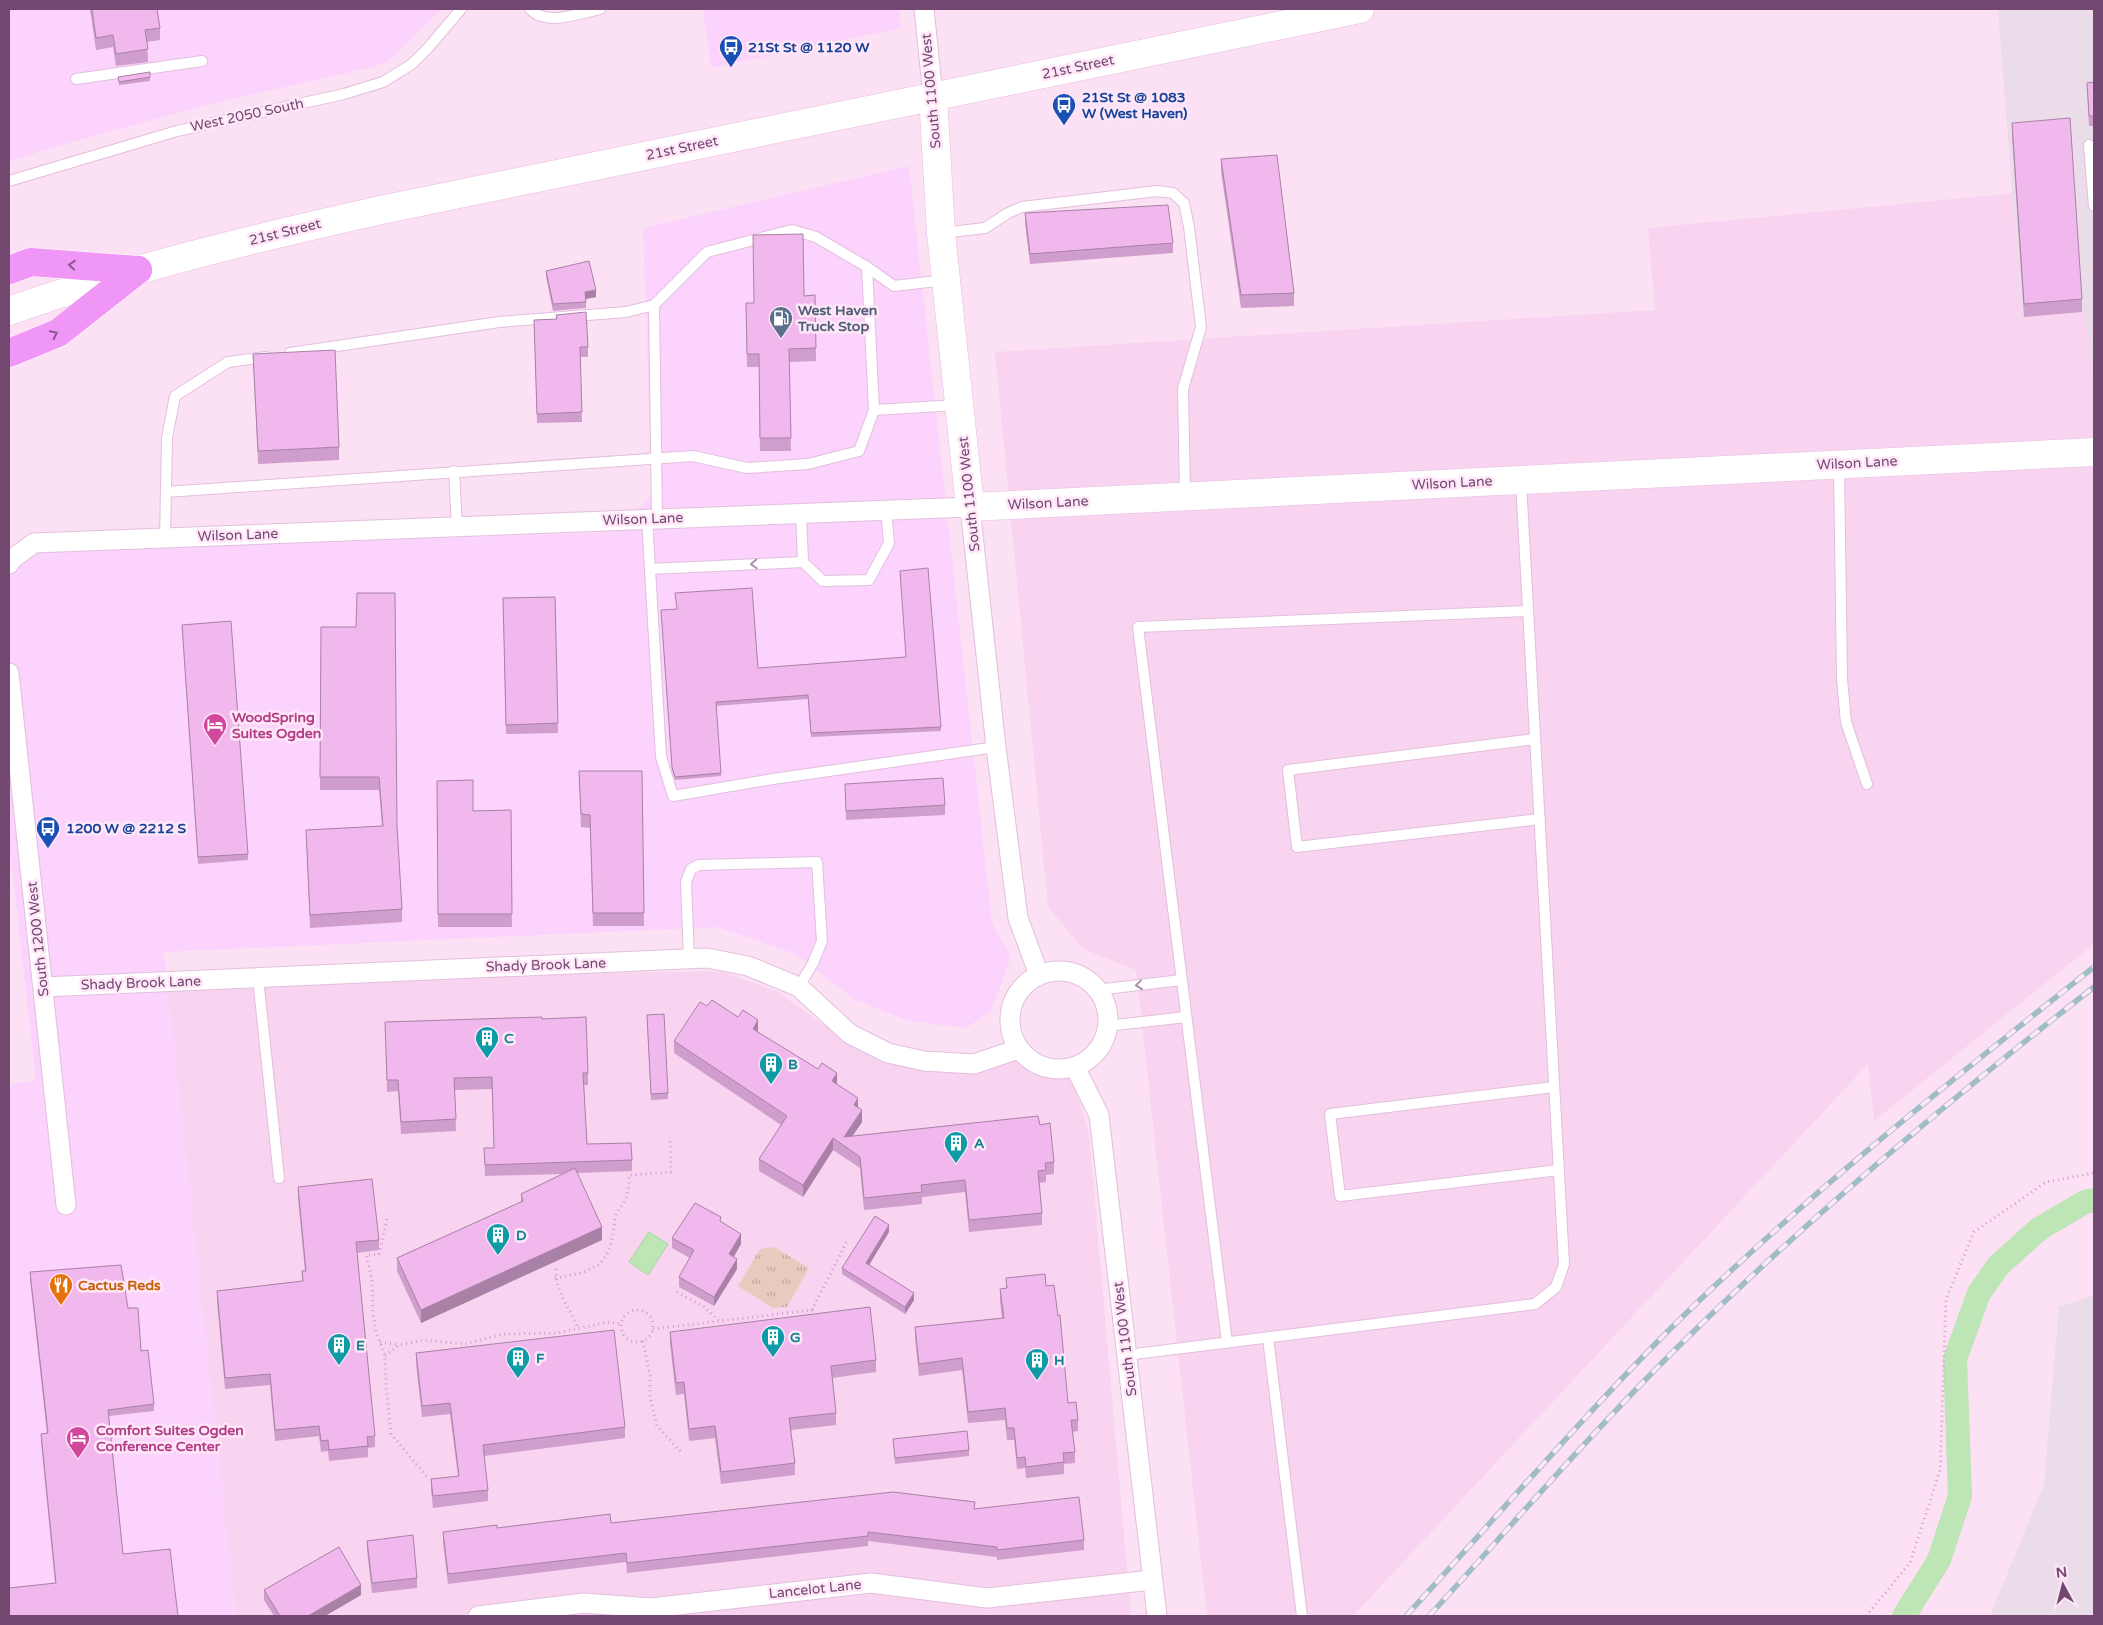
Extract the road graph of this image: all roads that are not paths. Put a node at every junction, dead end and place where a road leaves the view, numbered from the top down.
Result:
1 (461, 9) edge
2 (530, 9) edge
3 (600, 9) edge
4 (924, 9) edge
5 (1360, 9) edge
6 (202, 61) dead end
7 (76, 79) dead end
8 (933, 96) junction
9 (2089, 145) dead end
10 (9, 181) edge
11 (2094, 206) edge
12 (941, 233) junction
13 (867, 267) junction
14 (9, 270) edge
15 (138, 270) junction
16 (946, 280) junction
17 (654, 305) junction
18 (9, 311) edge
19 (9, 353) edge
20 (960, 405) junction
21 (874, 410) junction
22 (2094, 452) edge
23 (655, 458) junction
24 (1839, 464) junction
25 (454, 471) junction
26 (1521, 480) junction
27 (166, 492) junction
28 (1185, 496) junction
29 (970, 506) junction
30 (886, 510) junction
31 (801, 513) junction
32 (652, 518) junction
33 (457, 526) junction
34 (165, 538) junction
35 (803, 562) junction
36 (9, 564) edge
37 (650, 569) junction
38 (1528, 611) junction
39 (9, 673) edge
40 (1535, 739) junction
41 (996, 747) junction
42 (1867, 784) dead end
43 (1540, 819) junction
44 (689, 959) junction
45 (1039, 975) junction
46 (258, 978) junction
47 (1181, 980) junction
48 (43, 987) junction
49 (799, 987) junction
50 (1097, 990) junction
51 (1186, 1017) junction
52 (1107, 1026) junction
53 (1018, 1049) junction
54 (1075, 1067) junction
55 (1554, 1087) junction
56 (1559, 1170) junction
57 (279, 1178) dead end
58 (66, 1205) dead end
59 (1268, 1338) junction
60 (1227, 1343) junction
61 (1127, 1355) junction
62 (1152, 1580) junction
63 (478, 1616) edge
64 (1157, 1616) edge
65 (1302, 1616) edge

1 - 10 lane, West 2050 South
2 - 3 lane
4 - 8 street, South 1100 West
5 - 8 street, 21st Street
6 - 7 lane
8 - 12 street, South 1100 West
8 - 15 street, 21st Street
9 - 11 lane
12 - 16 street, South 1100 West
12 - 28 lane
13 - 16 lane
13 - 17 lane
13 - 21 lane
15 -> 14 highway
15 - 18 street, 21st Street
19 -> 15 highway
16 - 20 street, South 1100 West
17 - 23 lane
17 - 27 lane
20 - 21 lane
20 - 29 street, South 1100 West
21 - 23 lane
22 - 24 street, Wilson Lane
23 - 25 lane
23 - 32 lane
24 - 26 street, Wilson Lane
24 - 42 lane
25 - 27 lane
25 - 33 lane
26 - 28 street, Wilson Lane
26 - 38 lane
27 - 34 lane
28 - 29 street, Wilson Lane
29 - 30 street, Wilson Lane
29 - 41 street, South 1100 West
30 - 31 street, Wilson Lane
30 - 35 lane
31 - 32 street, Wilson Lane
31 - 35 lane
32 - 33 street, Wilson Lane
32 - 37 lane
33 - 34 street, Wilson Lane
34 - 36 street, Wilson Lane
35 -> 37 lane
37 - 41 lane
38 - 40 lane
38 - 47 lane
39 - 48 street, South 1200 West
40 - 43 lane
40 - 43 lane
41 - 45 street, South 1100 West
43 - 55 lane
44 - 46 street, Shady Brook Lane
44 - 49 street, Shady Brook Lane
44 - 49 lane
45 - 50 street
45 - 53 street
46 - 48 street, Shady Brook Lane
46 - 57 lane
47 -> 50 lane
47 - 51 lane
48 - 58 street, South 1200 West
49 - 53 street, Shady Brook Lane
50 - 52 street
51 - 52 lane
51 - 60 lane
52 - 54 street
53 - 54 street
54 - 61 street, South 1100 West
55 - 56 lane
55 - 56 lane
56 - 59 lane
59 - 60 lane
59 - 65 lane
60 - 61 lane
61 - 62 street, South 1100 West
62 - 63 street, Lancelot Lane
62 - 64 street, South 1100 West

